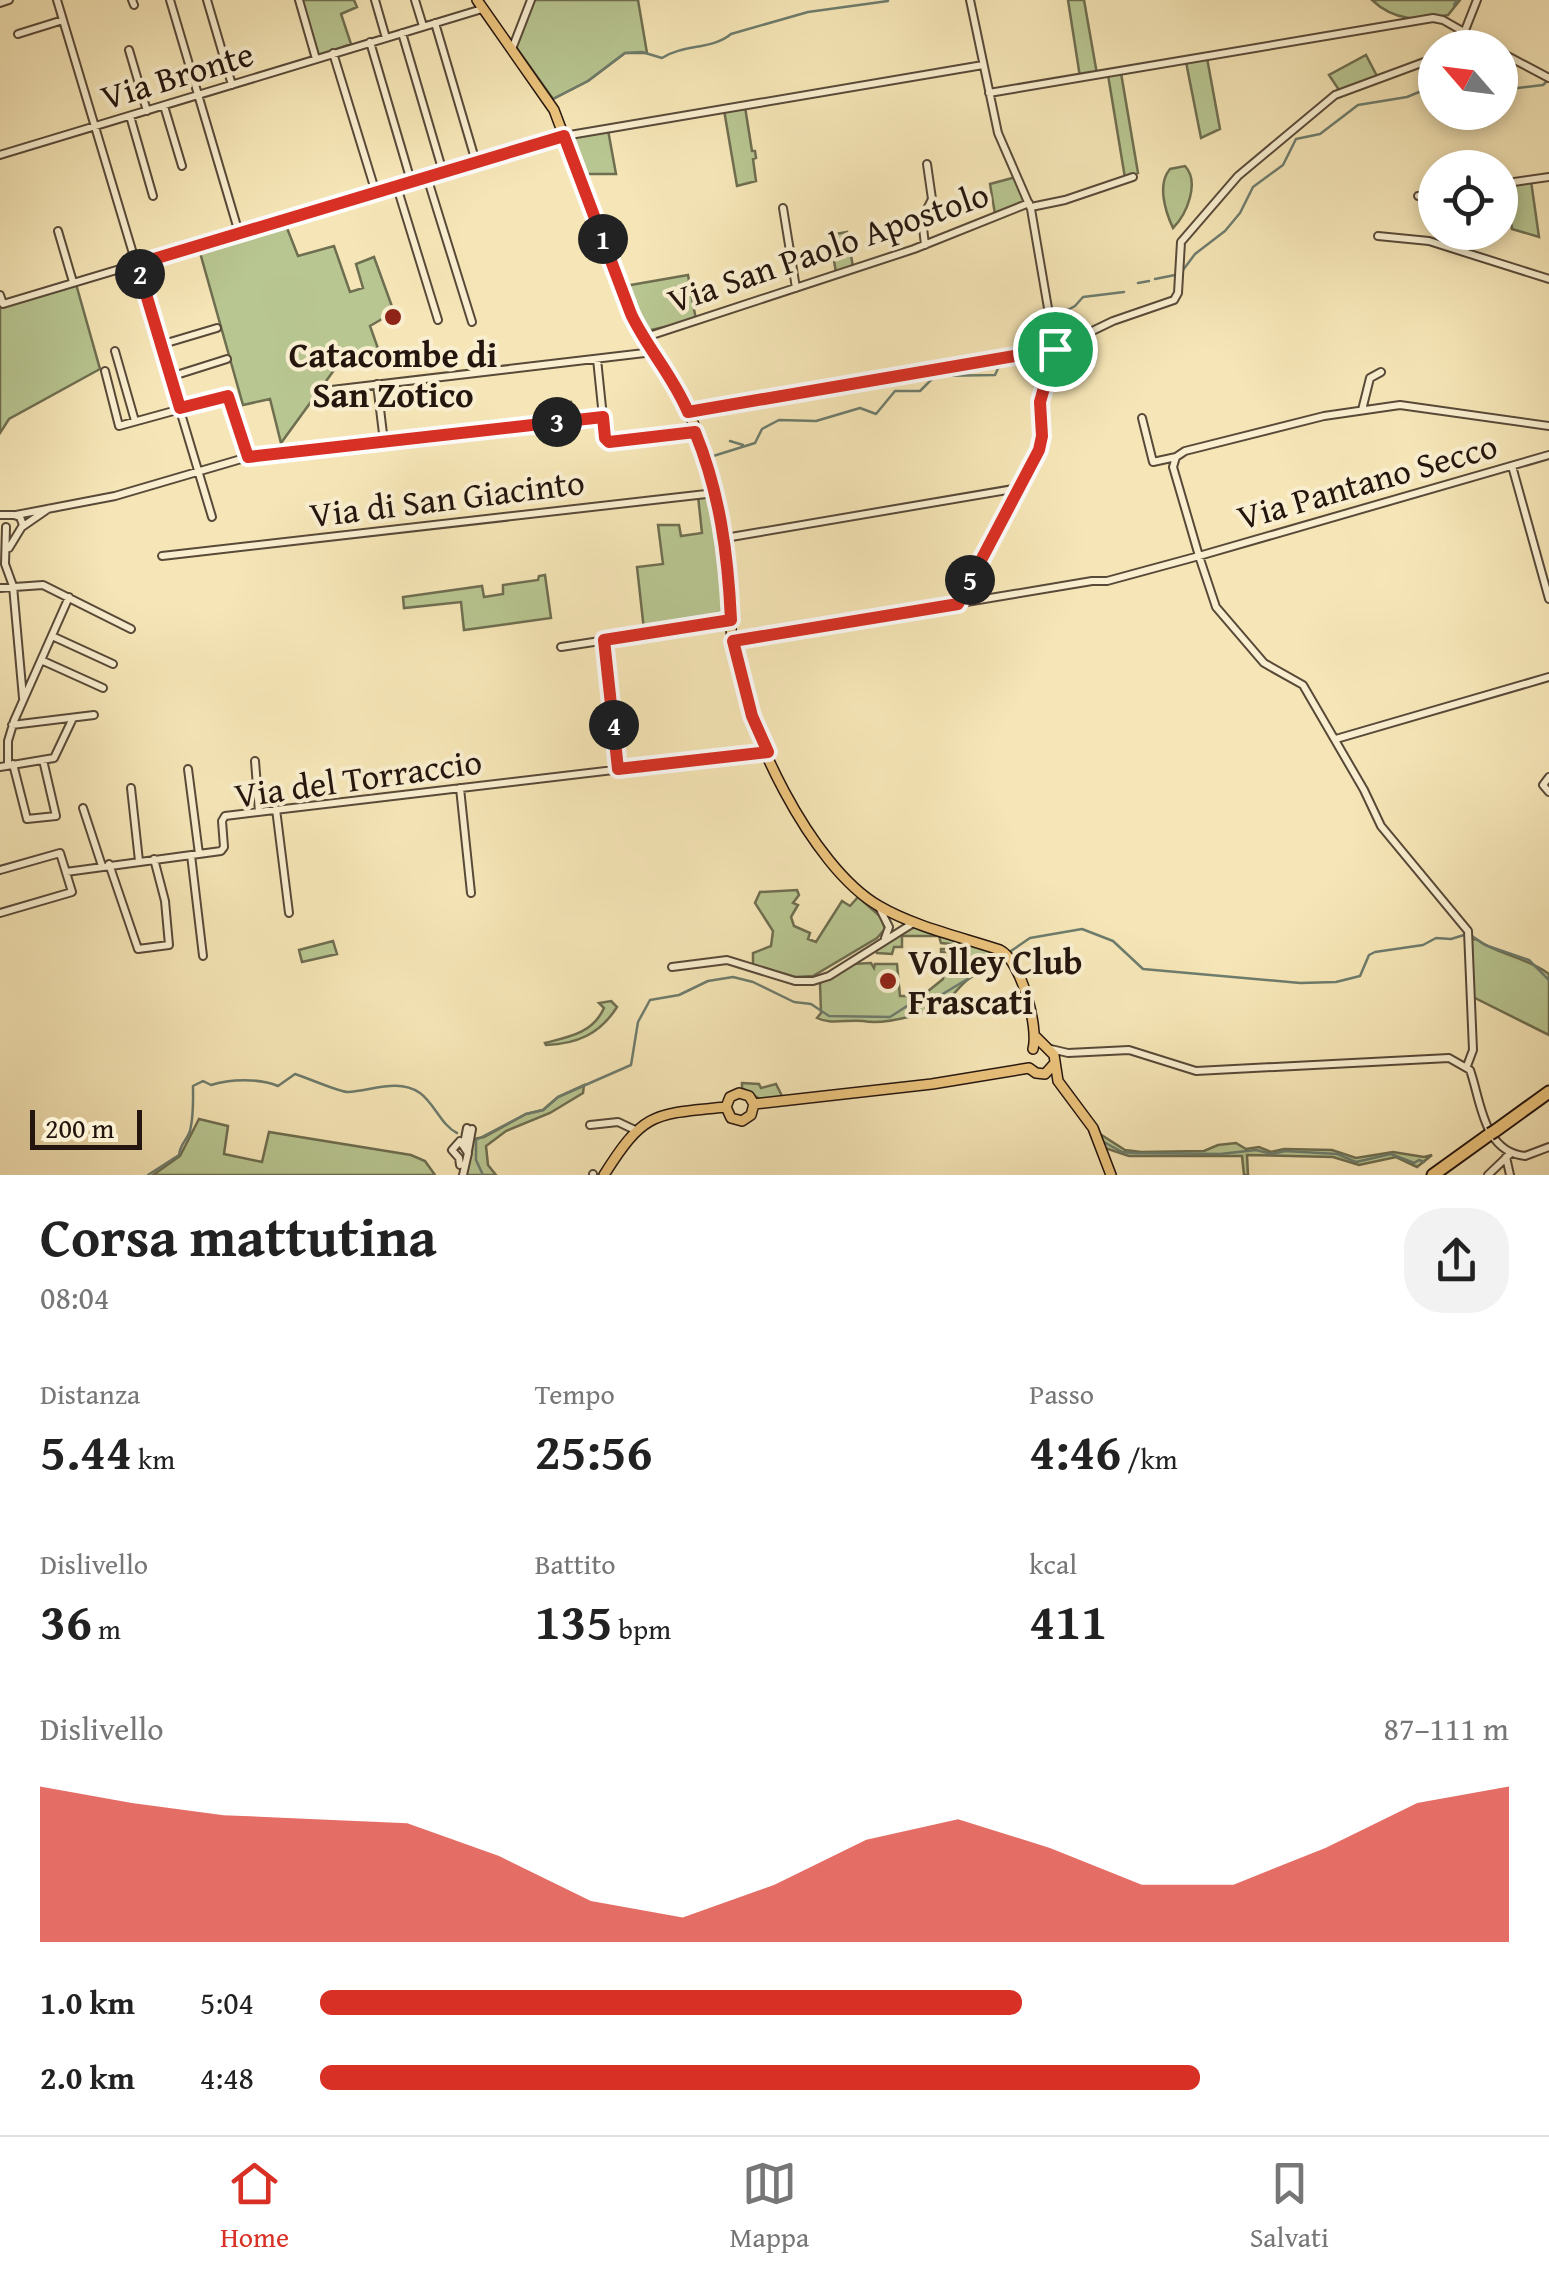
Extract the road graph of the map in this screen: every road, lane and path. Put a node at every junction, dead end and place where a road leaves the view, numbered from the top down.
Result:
1 (9, 0) edge
2 (58, 0) edge
3 (170, 0) edge
4 (206, 0) edge
5 (299, 0) edge
6 (374, 0) edge
7 (415, 0) edge
8 (531, 0) edge
9 (970, 0) edge
10 (1477, 0) edge
11 (0, 3) edge
12 (480, 4) edge
13 (64, 20) junction
14 (434, 23) junction
15 (423, 26) junction
16 (1460, 30) edge
17 (1466, 30) edge
18 (402, 33) junction
19 (18, 34) dead end
20 (386, 38) junction
21 (370, 42) junction
22 (512, 49) junction
23 (129, 50) dead end
24 (333, 54) junction
25 (316, 58) junction
26 (1518, 62) edge
27 (1418, 64) edge
28 (983, 65) junction
29 (1549, 78) edge
30 (232, 84) junction
31 (989, 93) junction
32 (198, 95) junction
33 (164, 106) junction
34 (147, 111) junction
35 (130, 116) junction
36 (95, 126) junction
37 (564, 136) junction
38 (0, 154) edge
39 (476, 162) junction
40 (927, 164) dead end
41 (182, 166) dead end
42 (442, 172) junction
43 (1133, 176) dead end
44 (426, 177) junction
45 (1549, 177) edge
46 (411, 181) junction
47 (1518, 181) edge
48 (398, 186) junction
49 (376, 193) junction
50 (153, 196) dead end
51 (1030, 205) junction
52 (783, 208) dead end
53 (58, 231) dead end
54 (239, 234) junction
55 (1378, 236) dead end
56 (925, 245) junction
57 (137, 264) junction
58 (1549, 279) edge
59 (73, 282) junction
60 (796, 288) junction
61 (0, 295) edge
62 (438, 320) dead end
63 (472, 322) dead end
64 (217, 328) dead end
65 (644, 338) junction
66 (160, 344) junction
67 (1055, 349) junction
68 (115, 351) dead end
69 (653, 352) junction
70 (227, 359) dead end
71 (597, 359) junction
72 (104, 372) dead end
73 (1382, 372) dead end
74 (170, 376) junction
75 (377, 384) junction
76 (323, 391) dead end
77 (180, 408) junction
78 (1362, 410) junction
79 (688, 412) junction
80 (603, 417) junction
81 (1142, 418) dead end
82 (135, 422) junction
83 (1549, 426) edge
84 (695, 432) junction
85 (384, 442) junction
86 (1549, 455) edge
87 (248, 457) junction
88 (1176, 457) junction
89 (1512, 466) junction
90 (199, 472) junction
91 (1019, 488) junction
92 (715, 492) junction
93 (54, 506) junction
94 (0, 514) edge
95 (14, 515) junction
96 (212, 517) dead end
97 (4, 526) edge
98 (21, 529) junction
99 (725, 538) junction
100 (6, 555) junction
101 (162, 556) dead end
102 (1199, 556) junction
103 (13, 586) junction
104 (0, 588) edge
105 (69, 597) junction
106 (1549, 599) edge
107 (958, 604) junction
108 (731, 620) junction
109 (130, 629) dead end
110 (52, 636) junction
111 (604, 640) junction
112 (733, 641) junction
113 (561, 647) dead end
114 (41, 660) junction
115 (113, 664) dead end
116 (1549, 677) edge
117 (103, 688) dead end
118 (23, 700) junction
119 (94, 716) dead end
120 (73, 718) junction
121 (12, 724) junction
122 (1336, 739) junction
123 (768, 752) junction
124 (43, 760) junction
125 (254, 761) dead end
126 (7, 765) edge
127 (188, 768) dead end
128 (618, 769) junction
129 (1549, 778) edge
130 (131, 788) dead end
131 (460, 788) junction
132 (1549, 792) edge
133 (83, 808) dead end
134 (276, 809) junction
135 (259, 812) junction
136 (195, 854) junction
137 (154, 859) junction
138 (138, 861) junction
139 (106, 865) junction
140 (0, 870) edge
141 (66, 872) junction
142 (472, 894) dead end
143 (877, 905) junction
144 (288, 912) dead end
145 (0, 913) edge
146 (901, 916) junction
147 (916, 922) junction
148 (899, 930) junction
149 (886, 936) junction
150 (203, 956) dead end
151 (672, 965) dead end
152 (1036, 1037) junction
153 (1033, 1049) junction
154 (1048, 1049) junction
155 (1068, 1052) junction
156 (1054, 1064) junction
157 (1467, 1066) junction
158 (1030, 1068) junction
159 (1041, 1074) junction
160 (1058, 1082) junction
161 (1549, 1094) edge
162 (754, 1104) junction
163 (726, 1107) junction
164 (590, 1125) dead end
165 (636, 1130) junction
166 (1494, 1134) junction
167 (464, 1144) junction
168 (1549, 1147) edge
169 (468, 1153) junction
170 (1507, 1153) junction
171 (460, 1175) edge
172 (604, 1175) edge
173 (1111, 1175) edge
174 (1433, 1175) edge
175 (1443, 1175) edge
176 (1488, 1175) edge
177 (1510, 1175) edge

1 - 11 street
2 - 13 street
3 - 32 street
4 - 30 street
5 - 25 street
6 - 20 street
7 - 15 street
8 - 22 street
9 - 28 street
10 - 17 street
12 - 14 street, Via Bronte
12 - 22 main road
13 - 19 street
13 - 36 street
14 - 15 street, Via Bronte
14 - 39 street
15 - 18 street, Via Bronte
16 - 31 street
18 - 20 street, Via Bronte
18 - 42 street
20 - 21 street, Via Bronte
21 - 24 street, Via Bronte
21 - 46 street
22 - 37 main road
23 - 34 street
24 - 25 street, Via Bronte
24 - 49 street
25 - 30 street, Via Bronte
26 - 29 street
27 - 67 street
28 - 31 street
28 - 37 street
30 - 32 street, Via Bronte
31 - 51 street
32 - 33 street, Via Bronte
32 - 54 street
33 - 34 street, Via Bronte
33 - 41 street
34 - 35 street, Via Bronte
35 - 36 street, Via Bronte
35 - 50 street
36 - 38 street, Via Bronte
36 - 57 street
37 - 39 street
37 - 65 main road
39 - 42 street
40 - 56 street
42 - 44 street
43 - 51 street, Via San Paolo Apostolo
44 - 46 street
44 - 63 street
45 - 47 street
46 - 48 street
48 - 49 street
48 - 62 street
49 - 54 street
51 - 56 street, Via San Paolo Apostolo
51 - 67 street
52 - 60 street
53 - 59 street
54 - 57 street
55 - 58 street
56 - 60 street, Via San Paolo Apostolo
57 - 59 street
57 - 66 street
59 - 61 street
60 - 65 street, Via San Paolo Apostolo
64 - 66 street
65 - 69 main road
66 - 74 street
67 - 79 street
67 - 91 street
68 - 82 street
69 - 71 street
69 - 79 main road
70 - 74 street
71 - 75 street
71 - 80 street
72 - 82 street
73 - 78 street
74 - 77 street
75 - 76 street
75 - 85 street
77 - 82 street
77 - 87 street
77 - 90 street
78 - 83 street
78 - 88 street
79 - 84 main road
80 - 84 street
80 - 85 street
81 - 88 street
84 - 92 main road
85 - 87 street
86 - 89 street, Via Pantano Secco
87 - 90 street
88 - 102 street
89 - 102 street, Via Pantano Secco
89 - 106 street
90 - 93 street
90 - 96 street
91 - 99 street
91 - 107 street
92 - 99 main road
92 - 101 street, Via di San Giacinto
93 - 95 street
93 - 98 street
94 - 95 street
95 - 97 street
95 - 98 street
97 - 98 street
97 - 100 street
98 - 100 street
99 - 108 main road
100 - 103 street
102 - 107 street, Via Pantano Secco
102 - 122 street
103 - 104 street
103 - 105 street
103 - 118 street
105 - 109 street
105 - 110 street
107 - 112 street, Via Pantano Secco
108 - 111 street
108 - 112 main road
110 - 114 street
110 - 115 street
111 - 113 street
111 - 128 street
112 - 123 main road
114 - 117 street
114 - 118 street
116 - 122 street
118 - 121 street
119 - 120 street
120 - 121 street
120 - 124 street
121 - 126 street
122 - 157 street
123 - 128 street, Via del Torraccio
123 - 143 main road
124 - 126 street
124 - 126 street
125 - 135 street
127 - 136 street
128 - 131 street, Via del Torraccio
129 - 132 street
130 - 138 street
131 - 134 street, Via del Torraccio
131 - 142 street
133 - 139 street
134 - 135 street, Via del Torraccio
134 - 144 street
135 - 136 street, Via del Torraccio
136 - 137 street
136 - 150 street
137 - 138 street
137 - 139 street
138 - 139 street
139 - 141 street
140 - 141 street
141 - 145 street
143 - 146 main road
143 - 149 street
146 - 147 main road
146 - 148 street
146 - 149 street
147 - 148 street
147 - 152 main road
148 - 149 street
149 - 151 street
152 - 153 main road
152 - 154 main road
153 - 154 main road
153 - 158 main road
154 - 155 street
154 - 156 main road
155 - 156 street
155 - 157 street
156 - 159 main road
156 - 160 main road
157 - 170 street
158 - 159 main road
158 - 162 main road
159 - 160 main road
160 - 173 main road
161 - 166 highway
162 - 163 main road
162 - 163 main road
163 - 165 main road
164 - 165 street
165 - 172 main road
166 - 174 highway
166 - 175 highway
167 - 169 street
167 - 169 street
167 - 171 street
168 - 170 street
169 - 171 street
170 - 176 street
170 - 177 street

